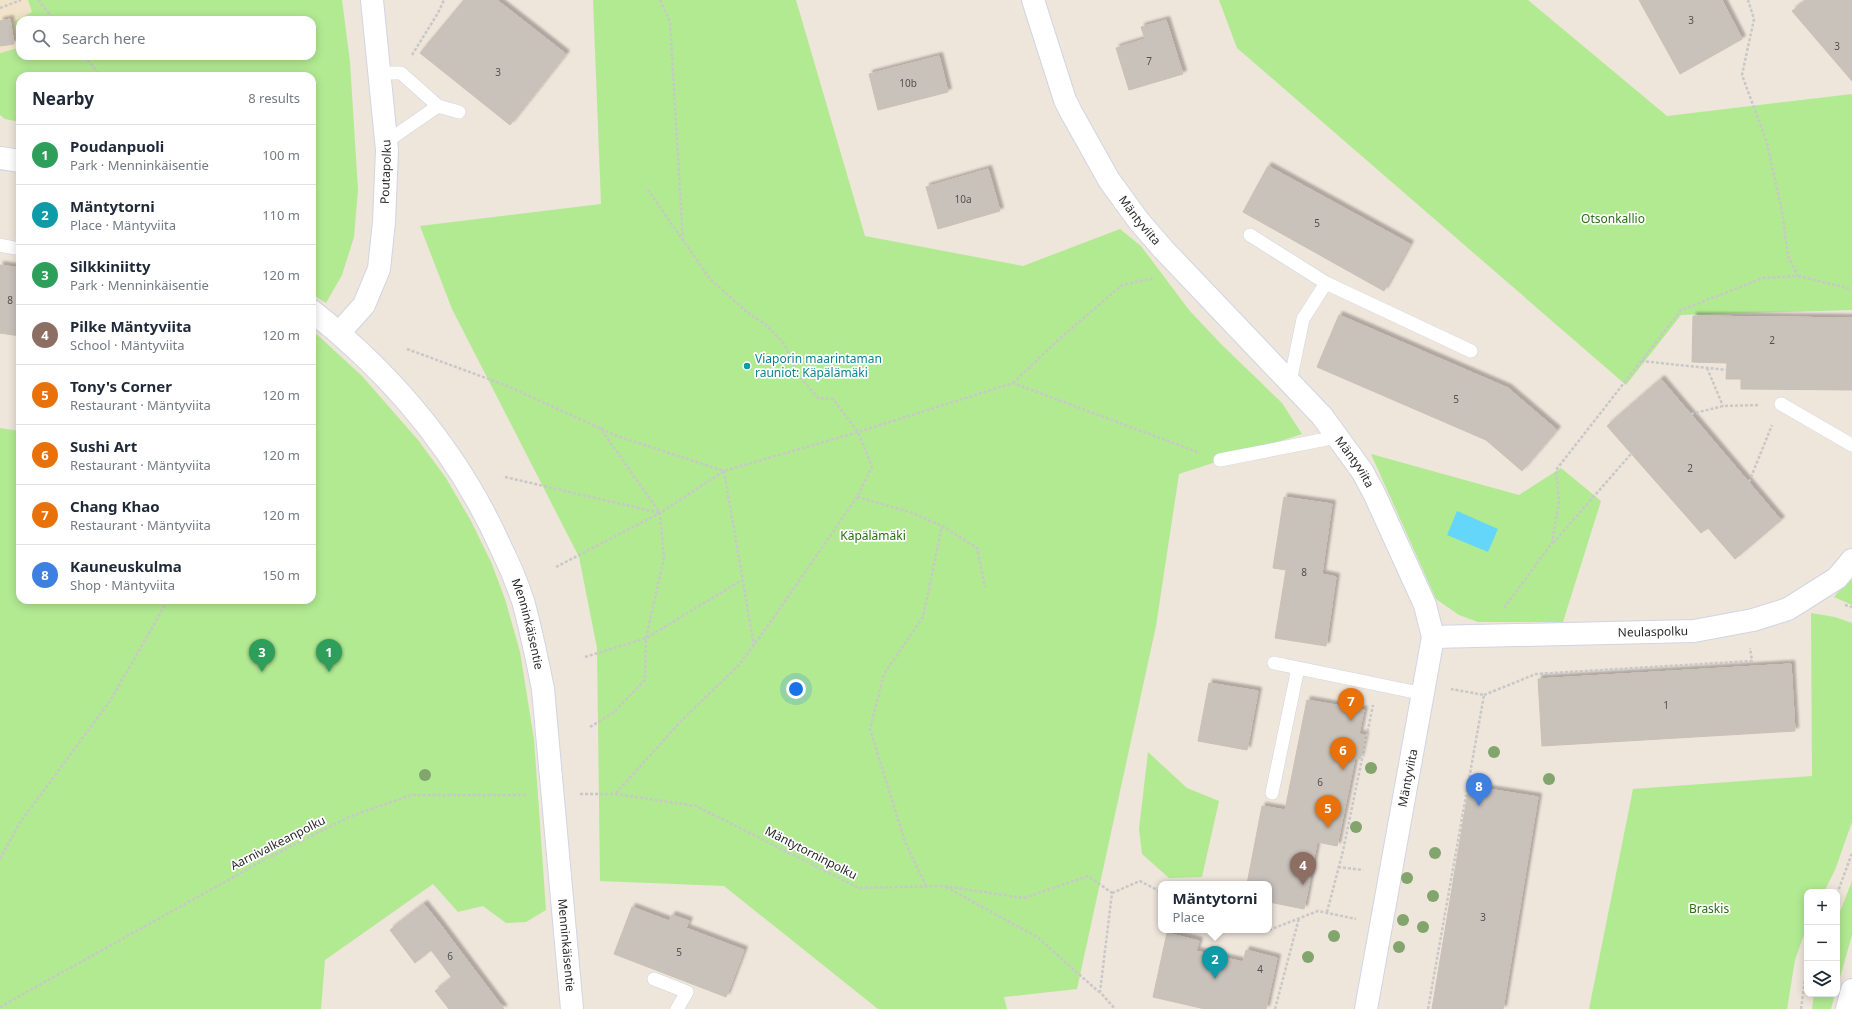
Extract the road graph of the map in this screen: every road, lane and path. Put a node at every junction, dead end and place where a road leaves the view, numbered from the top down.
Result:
1 (21, 0) edge
2 (38, 0) edge
3 (372, 0) edge
4 (444, 0) edge
5 (660, 0) edge
6 (1033, 0) edge
7 (1748, 0) edge
8 (0, 8) edge
9 (51, 16) edge
10 (87, 60) edge
11 (98, 72) edge
12 (380, 73) junction
13 (401, 73) junction
14 (438, 106) junction
15 (459, 112) dead end
16 (386, 142) junction
17 (0, 158) edge
18 (16, 160) edge
19 (648, 190) dead end
20 (1250, 235) dead end
21 (683, 241) junction
22 (0, 245) edge
23 (16, 247) edge
24 (1184, 271) junction
25 (1798, 276) junction
26 (1326, 283) junction
27 (1852, 289) edge
28 (316, 314) edge
29 (339, 333) junction
30 (407, 349) dead end
31 (1471, 351) dead end
32 (1640, 361) junction
33 (1707, 368) junction
34 (1727, 370) dead end
35 (1290, 382) junction
36 (1013, 383) junction
37 (1781, 404) junction
38 (1724, 406) junction
39 (1691, 414) dead end
40 (600, 428) junction
41 (858, 432) junction
42 (1337, 437) junction
43 (1852, 445) edge
44 (1631, 454) dead end
45 (1220, 460) joint
46 (724, 471) junction
47 (505, 476) dead end
48 (1749, 482) dead end
49 (857, 497) junction
50 (660, 513) junction
51 (942, 526) junction
52 (1552, 543) junction
53 (1852, 560) edge
54 (556, 568) dead end
55 (742, 580) junction
56 (985, 587) dead end
57 (166, 604) edge
58 (1746, 622) junction
59 (1485, 635) junction
60 (1433, 637) junction
61 (646, 638) junction
62 (754, 646) junction
63 (585, 657) dead end
64 (1274, 663) dead end
65 (1298, 668) junction
66 (1424, 694) junction
67 (1484, 695) dead end
68 (1374, 700) dead end
69 (590, 727) dead end
70 (1272, 793) dead end
71 (553, 794) junction
72 (592, 794) joint
73 (616, 794) junction
74 (1852, 853) edge
75 (0, 859) edge
76 (1338, 867) junction
77 (1366, 871) dead end
78 (926, 886) junction
79 (944, 886) junction
80 (1839, 889) edge
81 (1158, 890) edge
82 (1112, 893) junction
83 (1327, 912) junction
84 (1299, 918) junction
85 (1381, 925) junction
86 (1272, 928) edge
87 (654, 979) dead end
88 (1804, 987) edge
89 (1852, 990) edge
90 (1100, 992) junction
91 (0, 1007) edge
92 (572, 1009) edge
93 (677, 1009) edge
94 (1115, 1009) edge
95 (1275, 1009) edge
96 (1366, 1009) edge
97 (1801, 1009) edge
98 (1847, 1009) edge

1 - 8 path
2 - 9 path
3 - 12 street, Poutapolku
4 - 13 path
5 - 21 path
6 - 24 street, Mäntyviita
7 - 25 path
10 - 11 path
12 - 13 lane
12 - 16 street, Poutapolku
13 - 14 lane
14 - 15 lane
14 - 16 lane
16 - 29 street, Poutapolku
17 - 18 street
19 - 21 path
20 - 26 lane
21 - 41 path
22 - 23 lane
24 - 35 street, Mäntyviita
24 - 36 path
25 - 27 path
25 - 32 path
26 - 31 lane
26 - 35 lane
28 - 29 street, Menninkäisentie
29 - 71 street, Menninkäisentie
30 - 40 path
32 - 33 path
32 - 52 path
33 - 34 path
33 - 38 path
35 - 42 street, Mäntyviita
36 - 41 path
36 - 45 path
37 - 38 path
37 - 43 lane
37 - 48 path
38 - 39 path
40 - 46 path
40 - 50 path
41 - 46 path
41 - 49 path
42 - 45 lane
42 - 60 street, Mäntyviita
44 - 52 path
46 - 50 path
46 - 55 path
47 - 50 path
49 - 51 path
49 - 62 path
50 - 54 path
50 - 61 path
51 - 56 path
51 - 78 path
52 - 59 path
53 - 58 street, Neulaspolku
55 - 61 path
55 - 62 path
57 - 75 path
58 - 59 street, Neulaspolku
58 - 67 path
59 - 60 street, Neulaspolku
60 - 66 street, Mäntyviita
61 - 63 path
61 - 69 path
62 - 73 path
64 - 65 lane
65 - 66 lane
65 - 70 lane
66 - 85 street, Mäntyviita
68 - 76 path
71 - 72 path, Aarnivalkeanpolku
71 - 91 path, Aarnivalkeanpolku
71 - 92 street, Menninkäisentie
72 - 73 path, Mäntytorninpolku
73 - 78 path, Mäntytorninpolku
74 - 80 path
76 - 77 path
76 - 83 path
78 - 79 path, Mäntytorninpolku
79 - 82 path, Mäntytorninpolku
79 - 90 path
81 - 82 path
82 - 90 path
83 - 84 path
83 - 85 path
84 - 86 path
84 - 95 path
85 - 96 street, Mäntyviita
87 - 93 lane
88 - 97 path
89 - 98 street
90 - 94 path

